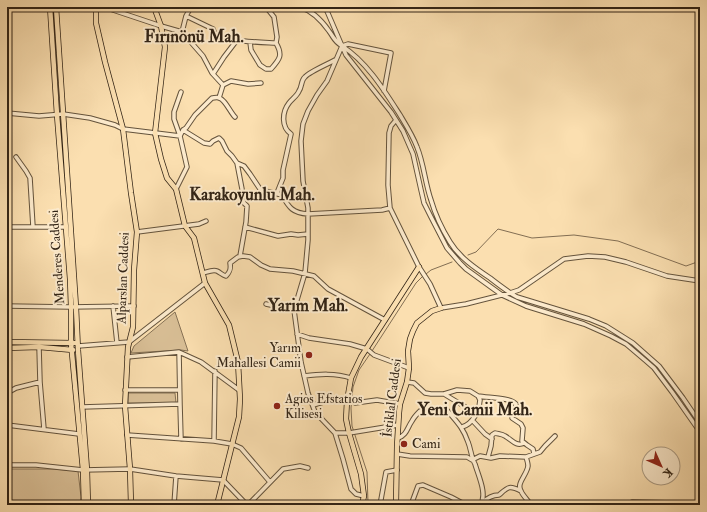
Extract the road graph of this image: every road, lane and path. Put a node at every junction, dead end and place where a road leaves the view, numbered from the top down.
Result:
1 (50, 7) edge
2 (56, 7) edge
3 (96, 7) edge
4 (104, 7) edge
5 (154, 7) edge
6 (191, 7) edge
7 (266, 7) edge
8 (300, 7) edge
9 (324, 7) edge
10 (186, 16) junction
11 (161, 26) junction
12 (182, 32) junction
13 (237, 40) junction
14 (250, 42) junction
15 (276, 42) junction
16 (342, 46) junction
17 (336, 60) junction
18 (213, 74) junction
19 (262, 83) dead end
20 (223, 85) junction
21 (384, 91) junction
22 (181, 92) dead end
23 (219, 98) junction
24 (7, 113) edge
25 (63, 114) junction
26 (57, 115) junction
27 (234, 117) dead end
28 (396, 120) junction
29 (123, 129) junction
30 (182, 130) junction
31 (155, 133) junction
32 (180, 136) junction
33 (16, 157) dead end
34 (237, 163) junction
35 (176, 189) junction
36 (277, 193) junction
37 (390, 208) junction
38 (308, 214) junction
39 (206, 221) dead end
40 (185, 226) junction
41 (7, 227) edge
42 (33, 227) junction
43 (66, 227) junction
44 (245, 227) junction
45 (137, 232) junction
46 (308, 234) junction
47 (240, 256) junction
48 (419, 267) junction
49 (203, 273) junction
50 (305, 273) junction
51 (700, 282) edge
52 (205, 283) junction
53 (510, 293) junction
54 (502, 295) junction
55 (266, 304) dead end
56 (7, 306) edge
57 (113, 306) junction
58 (134, 306) junction
59 (74, 307) junction
60 (441, 308) junction
61 (294, 310) junction
62 (385, 320) junction
63 (297, 334) junction
64 (7, 342) edge
65 (129, 342) junction
66 (71, 343) junction
67 (117, 343) junction
68 (78, 346) junction
69 (39, 347) junction
70 (7, 348) edge
71 (13, 348) junction
72 (367, 349) junction
73 (72, 350) junction
74 (7, 352) edge
75 (179, 352) junction
76 (127, 357) junction
77 (409, 368) junction
78 (215, 371) junction
79 (304, 376) junction
80 (351, 378) junction
81 (40, 382) junction
82 (407, 382) junction
83 (125, 390) junction
84 (179, 390) junction
85 (239, 390) junction
86 (7, 393) edge
87 (444, 394) junction
88 (478, 396) junction
89 (347, 401) junction
90 (355, 402) dead end
91 (180, 404) junction
92 (400, 404) junction
93 (313, 405) junction
94 (125, 406) junction
95 (82, 407) junction
96 (446, 409) dead end
97 (420, 411) dead end
98 (477, 414) junction
99 (472, 420) junction
100 (700, 423) edge
101 (7, 425) edge
102 (398, 425) junction
103 (462, 427) junction
104 (44, 429) junction
105 (351, 432) junction
106 (700, 432) edge
107 (335, 433) junction
108 (79, 434) junction
109 (127, 435) junction
110 (555, 436) dead end
111 (398, 438) junction
112 (181, 439) junction
113 (492, 439) junction
114 (214, 441) junction
115 (524, 443) junction
116 (232, 444) junction
117 (397, 454) junction
118 (534, 454) junction
119 (526, 456) junction
120 (488, 457) junction
121 (472, 460) junction
122 (7, 465) edge
123 (308, 468) dead end
124 (85, 470) junction
125 (130, 470) junction
126 (397, 470) junction
127 (176, 476) junction
128 (223, 480) junction
129 (270, 482) junction
130 (520, 491) junction
131 (364, 496) junction
132 (482, 503) edge
133 (84, 505) edge
134 (88, 505) edge
135 (131, 505) edge
136 (174, 505) edge
137 (217, 505) edge
138 (248, 505) edge
139 (362, 505) edge
140 (380, 505) edge
141 (396, 505) edge
142 (411, 505) edge
143 (466, 505) edge
144 (531, 505) edge
145 (631, 505) edge
146 (692, 505) edge

1 - 26 main road, Menderes Caddesi
2 - 25 main road, Menderes Caddesi
3 - 29 main road, Alparslan Caddesi
4 - 11 street
5 - 11 main road
6 - 10 street
7 - 15 street
8 - 16 street
9 - 16 street
10 - 12 street
10 - 13 street
11 - 12 street
11 - 31 main road
12 - 18 street
13 - 14 street
13 - 18 street
14 - 15 street
14 - 15 street
16 - 17 street
16 - 21 street
16 - 21 street
16 - 28 street
17 - 36 street
17 - 38 street
18 - 20 street
19 - 20 street
20 - 23 street
21 - 53 street
22 - 32 street
23 - 27 street
23 - 30 street
24 - 26 street
25 - 26 street
25 - 29 street
25 - 59 main road, Menderes Caddesi
26 - 43 main road, Menderes Caddesi
28 - 37 street
28 - 54 street
29 - 31 street
29 - 45 main road, Alparslan Caddesi
30 - 32 street
30 - 34 street
31 - 32 street
31 - 35 main road
32 - 35 street
33 - 42 street
34 - 36 street
34 - 44 street
35 - 40 main road
36 - 38 street
37 - 38 street
37 - 48 street
38 - 46 street
39 - 40 street
40 - 45 street
40 - 49 main road
41 - 42 street
42 - 43 street
43 - 59 main road, Menderes Caddesi
44 - 46 street
44 - 47 street
45 - 58 main road, Alparslan Caddesi
46 - 50 street
47 - 49 street
47 - 50 street
48 - 60 street
48 - 62 main road
49 - 52 main road
50 - 61 street
50 - 62 street
51 - 53 street
52 - 65 street
52 - 85 main road
53 - 54 street
53 - 100 street
54 - 60 street
54 - 106 street
55 - 61 street
56 - 59 street
57 - 58 street
57 - 59 street
57 - 67 street
58 - 65 main road, Alparslan Caddesi
59 - 66 main road, Menderes Caddesi
59 - 68 main road, Menderes Caddesi
60 - 77 main road, İstiklal Caddesi
61 - 63 street
62 - 72 main road
63 - 72 street
63 - 79 street
64 - 66 main road
65 - 67 street
65 - 76 main road, Alparslan Caddesi
66 - 68 main road
66 - 73 main road, Menderes Caddesi
67 - 68 street
68 - 73 main road
68 - 95 main road, Menderes Caddesi
69 - 71 main road
69 - 73 main road
69 - 81 street
70 - 71 main road
71 - 74 street
72 - 77 street
72 - 80 main road
73 - 108 main road, Menderes Caddesi
75 - 76 street
75 - 78 street
75 - 84 street
76 - 83 main road, Alparslan Caddesi
77 - 82 main road, İstiklal Caddesi
78 - 85 street
78 - 114 street
79 - 80 street
79 - 93 street
80 - 89 main road
81 - 86 street
81 - 104 street
82 - 87 street
82 - 92 main road, İstiklal Caddesi
83 - 84 street
83 - 94 main road, Alparslan Caddesi
84 - 91 street
85 - 116 main road
87 - 88 street
87 - 98 street
88 - 98 street
88 - 115 street
89 - 93 street
89 - 105 main road
90 - 92 street
91 - 94 street
91 - 112 street
92 - 102 main road, İstiklal Caddesi
93 - 107 street
94 - 95 street
94 - 109 main road, Alparslan Caddesi
95 - 124 main road, Menderes Caddesi
96 - 103 street
97 - 111 street
98 - 99 street
99 - 103 street
99 - 113 street
101 - 104 street
102 - 105 street
102 - 111 main road, İstiklal Caddesi
103 - 121 street
104 - 108 street
105 - 107 street
105 - 131 main road
107 - 131 street
108 - 124 main road, Menderes Caddesi
109 - 112 street
109 - 125 main road, Alparslan Caddesi
110 - 118 street
111 - 117 main road, İstiklal Caddesi
112 - 114 street
113 - 115 street
113 - 120 street
114 - 116 street
115 - 118 street
116 - 128 main road
116 - 129 street
117 - 121 street
117 - 126 main road, İstiklal Caddesi
118 - 119 street
119 - 120 street
119 - 130 street
120 - 121 street
121 - 132 street
122 - 124 street
123 - 129 street
124 - 125 street
124 - 133 main road, Menderes Caddesi
124 - 134 main road, Menderes Caddesi
125 - 127 street
125 - 135 main road, Alparslan Caddesi
126 - 140 street
126 - 141 main road, İstiklal Caddesi
127 - 128 street
127 - 136 street
128 - 137 main road
128 - 138 street
129 - 138 street
130 - 132 street
130 - 144 street
131 - 139 main road
142 - 143 street
145 - 146 street

